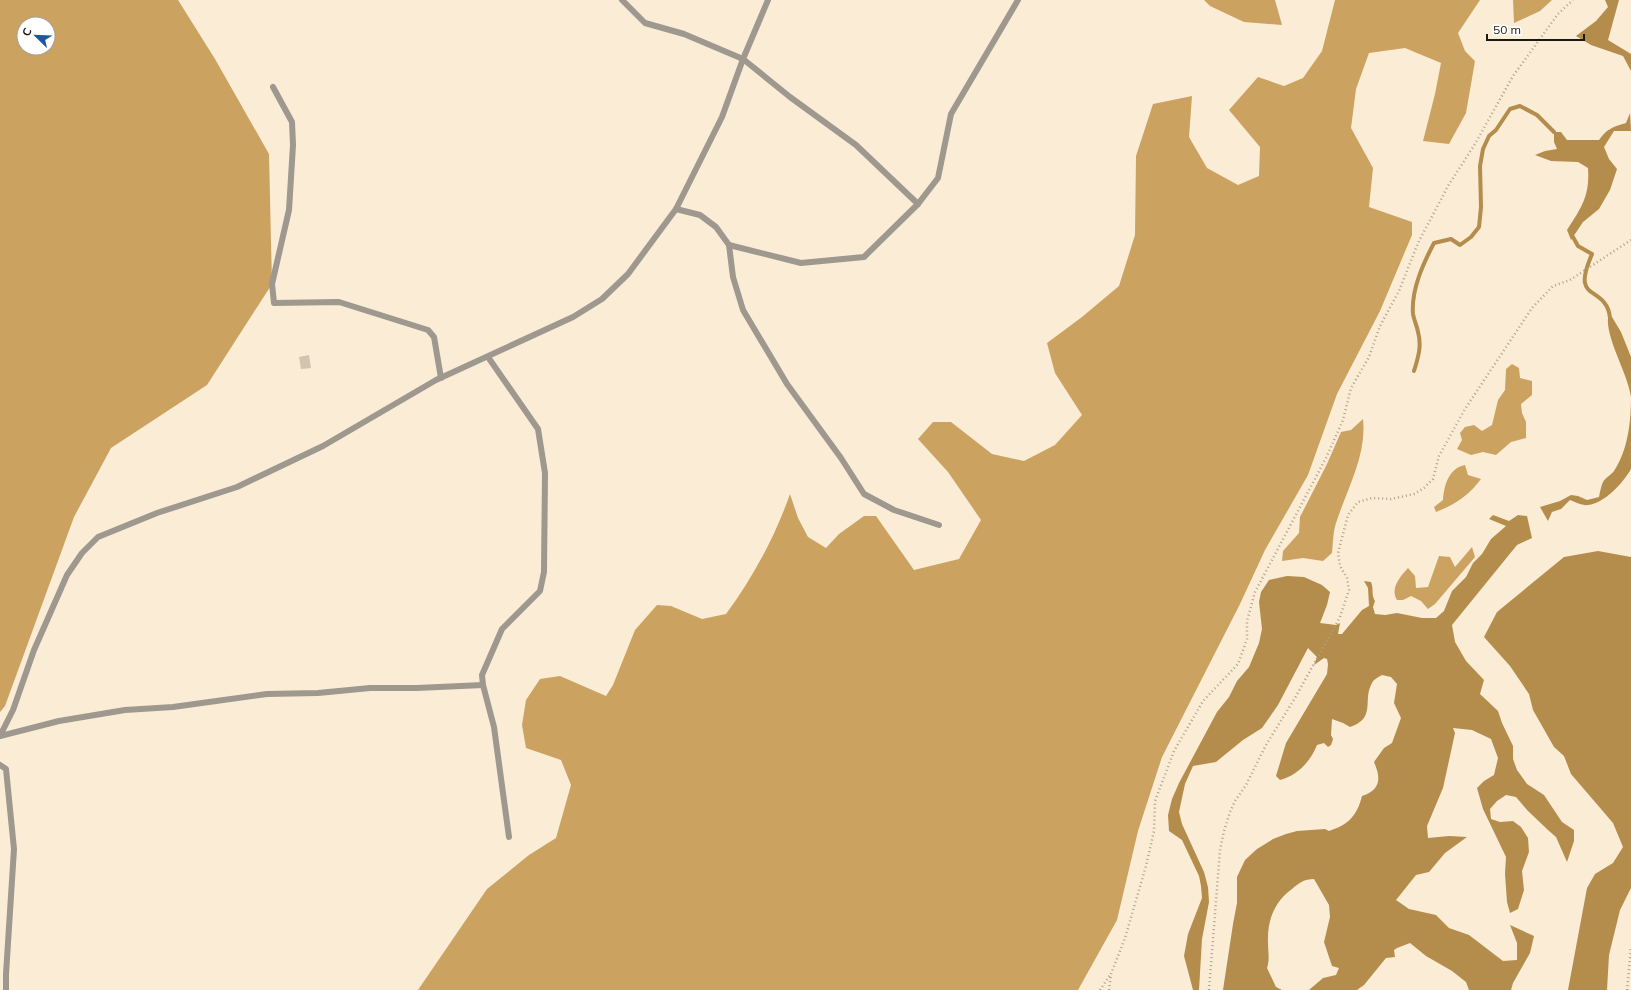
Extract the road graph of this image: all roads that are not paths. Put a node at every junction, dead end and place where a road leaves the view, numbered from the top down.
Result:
1 (622, 0) edge
2 (768, 0) edge
3 (1018, 0) edge
4 (743, 59) junction
5 (273, 87) dead end
6 (918, 204) junction
7 (676, 209) junction
8 (729, 245) junction
9 (488, 357) junction
10 (441, 378) junction
11 (939, 525) dead end
12 (483, 684) junction
13 (0, 736) edge
14 (0, 765) edge
15 (509, 837) dead end
16 (6, 990) edge

1 - 4 lane
2 - 4 lane
3 - 6 lane
4 - 6 lane
4 - 7 lane
5 - 10 lane
6 - 8 lane
7 - 8 lane
7 - 9 lane
8 - 11 lane
9 - 10 lane
9 - 12 lane
10 - 13 lane
12 - 13 lane
12 - 15 lane
14 - 16 lane

